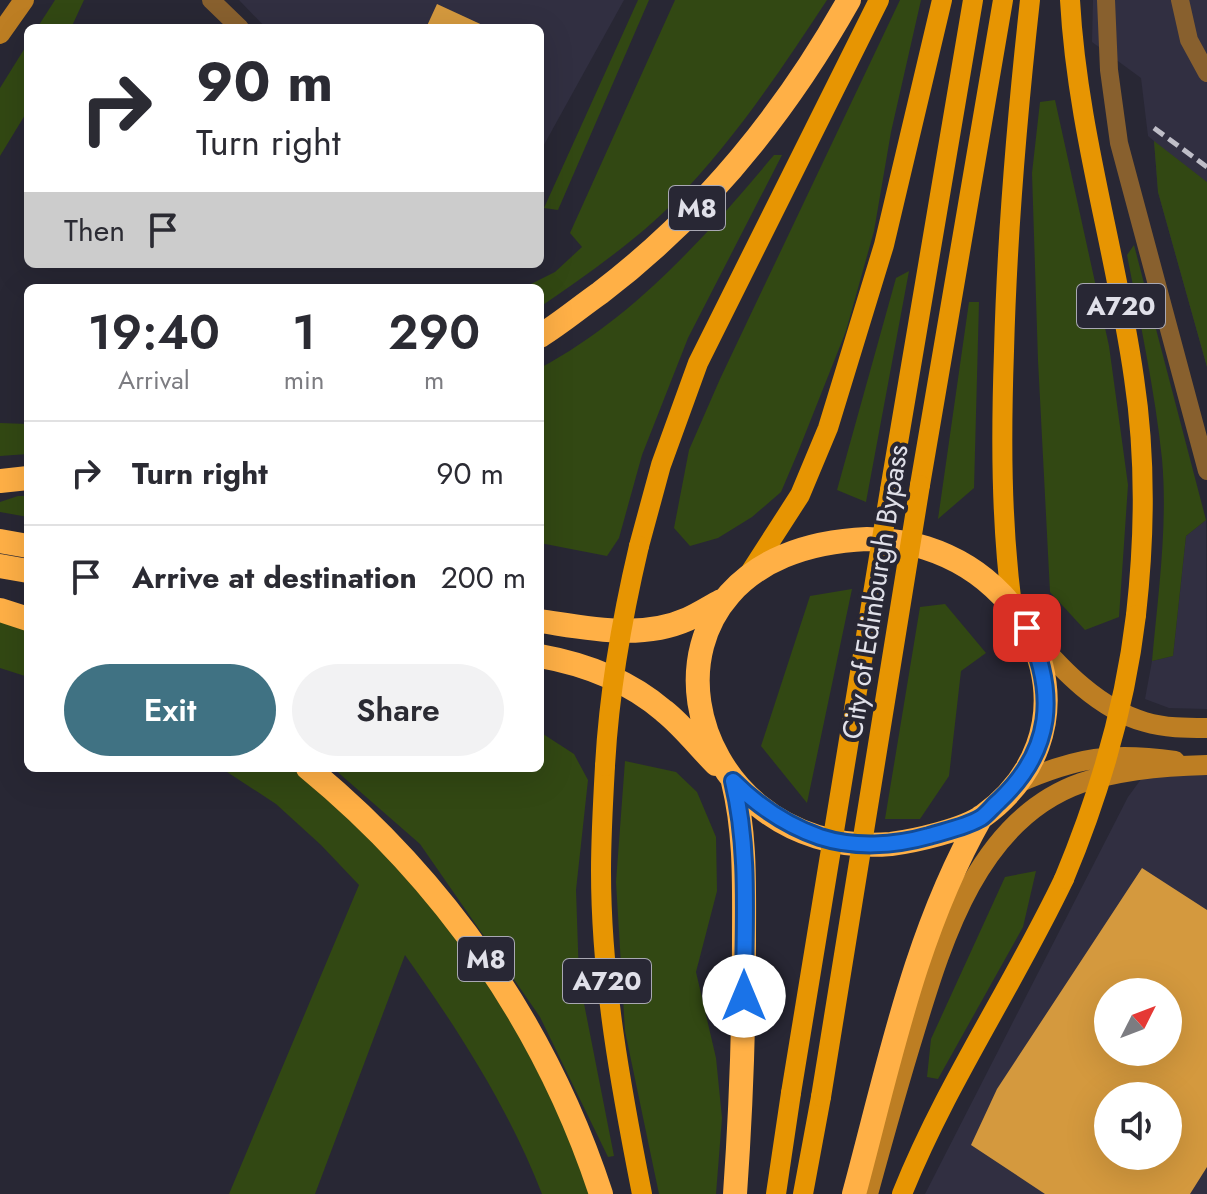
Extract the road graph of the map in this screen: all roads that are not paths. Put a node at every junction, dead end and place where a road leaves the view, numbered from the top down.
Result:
1 (24, 0) edge
2 (211, 0) edge
3 (849, 0) edge
4 (879, 0) edge
5 (942, 0) edge
6 (973, 0) edge
7 (1003, 0) edge
8 (1030, 0) edge
9 (1070, 0) edge
10 (1106, 0) edge
11 (1180, 0) edge
12 (236, 24) edge
13 (0, 34) edge
14 (1207, 73) edge
15 (544, 333) edge
16 (1207, 471) edge
17 (24, 478) edge
18 (0, 481) edge
19 (0, 541) edge
20 (24, 545) edge
21 (0, 566) edge
22 (24, 570) edge
23 (746, 579) junction
24 (726, 598) junction
25 (1012, 606) junction
26 (0, 610) edge
27 (24, 618) edge
28 (544, 622) edge
29 (1027, 628) junction
30 (544, 657) edge
31 (1207, 728) edge
32 (1207, 765) edge
33 (313, 772) edge
34 (731, 779) junction
35 (1018, 783) junction
36 (981, 817) junction
37 (601, 1194) edge
38 (642, 1194) edge
39 (735, 1194) edge
40 (776, 1194) edge
41 (803, 1194) edge
42 (854, 1194) edge
43 (868, 1194) edge
44 (902, 1194) edge

1 - 13 street
2 - 12 street
3 - 15 highway, M8
4 - 38 main road, A720, bridge
5 - 23 main road
6 - 40 main road, City of Edinburgh Bypass, bridge
7 - 41 main road, City of Edinburgh Bypass, bridge
8 - 25 main road
9 - 44 main road, A720, bridge
10 - 16 street
11 - 14 street
17 - 18 highway
19 - 20 highway
21 - 22 highway
23 - 24 highway
23 - 25 highway
24 - 28 highway
24 - 34 highway
25 - 29 highway
26 - 27 highway
29 - 31 street
29 - 35 highway
30 - 34 highway
32 - 35 street
32 - 43 street
33 - 37 highway, M8
34 - 36 highway
34 - 39 highway
35 - 36 highway
36 - 42 highway

